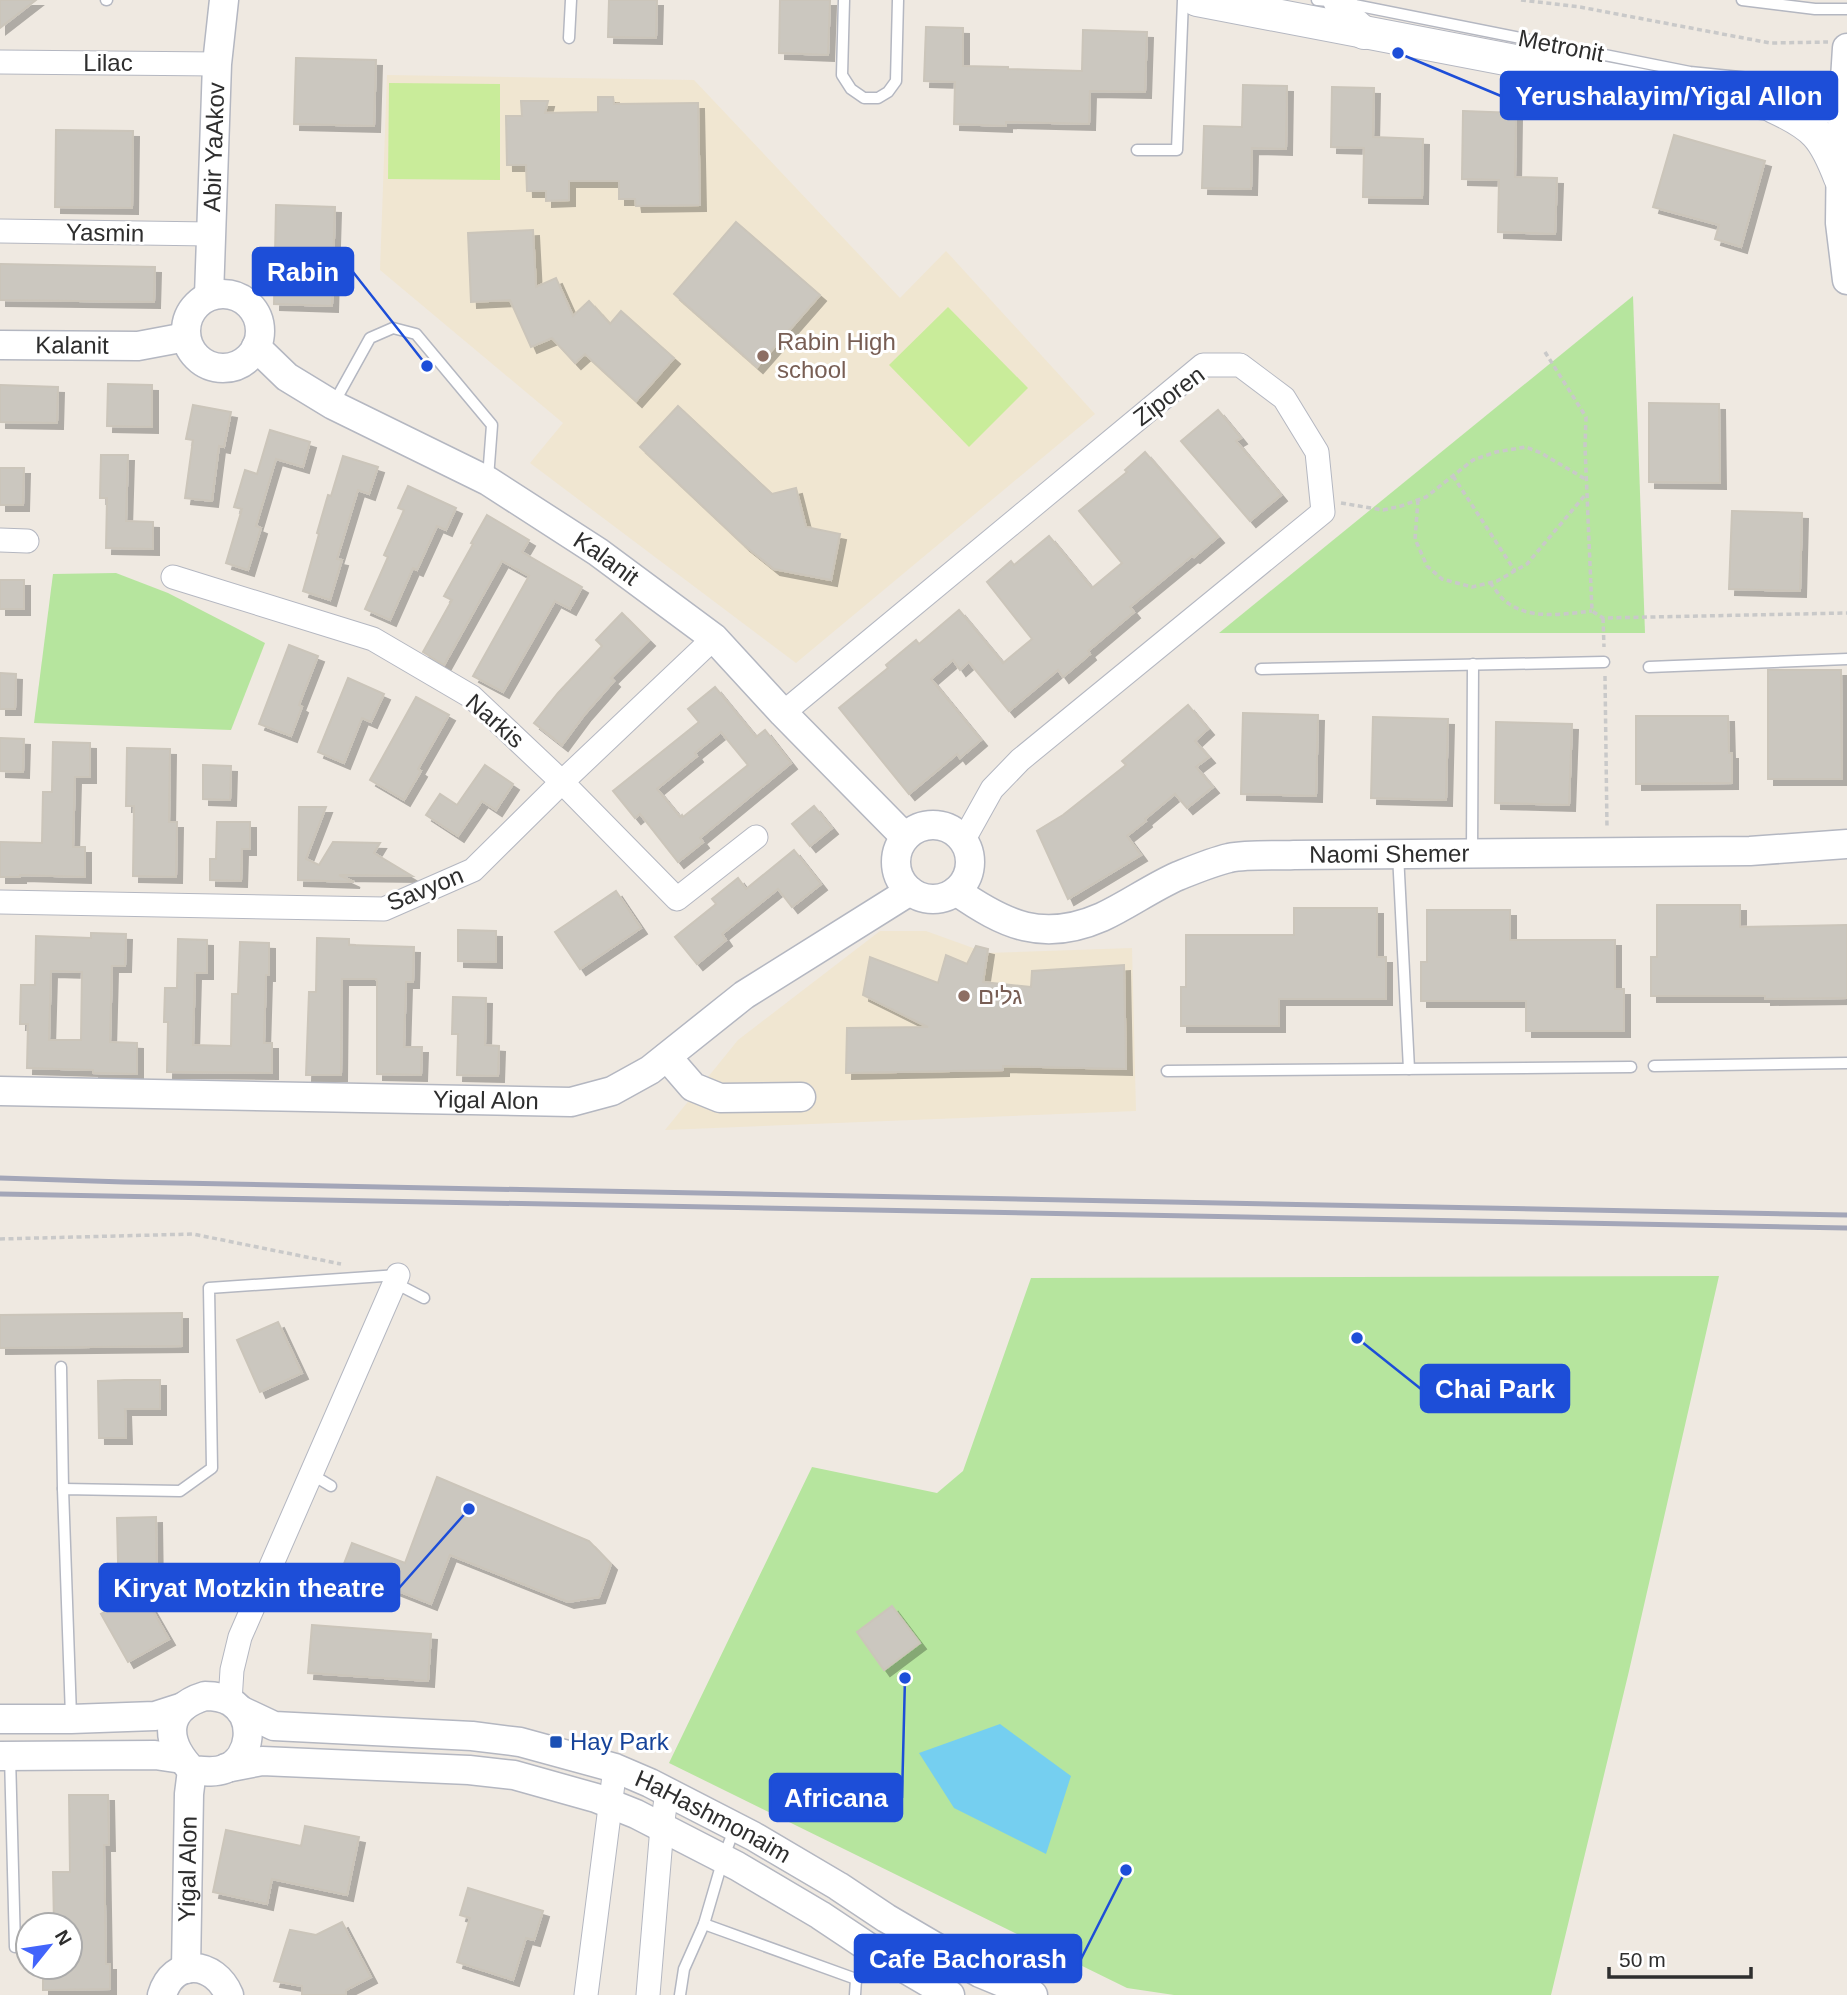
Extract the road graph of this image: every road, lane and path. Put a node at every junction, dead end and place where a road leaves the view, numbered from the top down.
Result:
1 (224, 0) edge
2 (571, 0) edge
3 (844, 0) edge
4 (898, 0) edge
5 (1184, 0) edge
6 (1197, 0) edge
7 (1521, 0) edge
8 (1742, 0) edge
9 (1332, 1) edge
10 (1847, 9) edge
11 (1364, 33) junction
12 (569, 38) dead end
13 (1840, 45) edge
14 (0, 62) edge
15 (217, 64) junction
16 (1845, 93) edge
17 (1766, 104) junction
18 (1137, 150) dead end
19 (1840, 178) junction
20 (1843, 216) edge
21 (0, 231) edge
22 (211, 234) junction
23 (1847, 280) edge
24 (209, 296) junction
25 (186, 337) junction
26 (0, 345) edge
27 (256, 347) junction
28 (1545, 352) dead end
29 (333, 405) junction
30 (1453, 476) junction
31 (1587, 480) junction
32 (488, 481) junction
33 (1587, 493) junction
34 (1322, 499) junction
35 (1418, 500) junction
36 (0, 540) edge
37 (27, 541) dead end
38 (1515, 571) junction
39 (173, 577) dead end
40 (1490, 583) junction
41 (1592, 611) junction
42 (1847, 613) edge
43 (1603, 618) junction
44 (714, 638) junction
45 (1847, 659) edge
46 (1604, 662) junction
47 (1473, 664) junction
48 (1649, 667) dead end
49 (1261, 669) dead end
50 (783, 713) junction
51 (562, 782) junction
52 (756, 837) dead end
53 (905, 837) junction
54 (963, 841) junction
55 (1847, 844) edge
56 (1607, 852) junction
57 (1472, 854) junction
58 (1398, 855) junction
59 (910, 891) junction
60 (956, 891) junction
61 (0, 902) edge
62 (667, 1056) junction
63 (1847, 1063) edge
64 (1654, 1066) dead end
65 (1631, 1067) dead end
66 (1409, 1069) junction
67 (1167, 1072) dead end
68 (0, 1091) edge
69 (801, 1097) dead end
70 (0, 1239) edge
71 (344, 1264) dead end
72 (397, 1279) junction
73 (424, 1298) dead end
74 (61, 1367) dead end
75 (63, 1489) junction
76 (235, 1705) junction
77 (183, 1707) junction
78 (0, 1719) edge
79 (71, 1719) junction
80 (5, 1756) edge
81 (187, 1765) junction
82 (615, 1768) junction
83 (226, 1769) junction
84 (667, 1792) junction
85 (611, 1804) junction
86 (662, 1827) junction
87 (736, 1827) junction
88 (723, 1858) junction
89 (704, 1924) junction
90 (14, 1928) edge
91 (186, 1969) junction
92 (161, 1994) edge
93 (229, 1995) edge
94 (586, 1995) edge
95 (648, 1995) edge
96 (680, 1995) edge
97 (855, 1995) edge
98 (950, 1995) edge
99 (1033, 1995) edge

1 - 15 street, Abir YaAkov
2 - 12 lane
3 - 4 lane
5 - 18 lane
6 - 11 main road
7 - 13 path
8 - 10 lane
9 - 11 main road
9 - 16 lane, Metronit
11 - 17 main road
13 - 16 street
14 - 15 street, Lilac
15 - 22 street, Abir YaAkov
16 - 17 main road
16 - 19 street
17 - 19 main road
19 - 20 street
20 - 23 street
21 - 22 street, Yasmin
22 - 24 street, Abir YaAkov
24 - 25 street
24 - 27 street
25 - 26 street, Kalanit
25 - 27 street
27 - 29 street, Kalanit
28 - 31 path
29 - 32 street, Kalanit
29 - 32 lane
30 - 31 path
30 - 35 path
30 - 38 path
31 - 33 path
32 - 44 street, Kalanit
33 - 38 path
33 - 41 path
34 - 35 path
34 - 50 street, Ziporen
34 - 54 street
35 - 40 path
36 - 37 street
38 - 40 path
39 - 51 street, Narkis
40 - 41 path
41 - 43 path
42 - 43 path
43 - 46 path
44 - 50 street, Kalanit
44 - 51 street, Savyon
45 - 48 lane
46 - 47 lane
46 - 56 path
47 - 49 lane
47 - 57 lane
50 - 53 street, Kalanit
51 - 52 street, Narkis
51 - 61 street, Savyon
53 - 54 street
53 - 59 street
54 - 60 street
55 - 56 street, Naomi Shemer
56 - 57 street, Naomi Shemer
57 - 58 street, Naomi Shemer
58 - 60 street, Naomi Shemer
58 - 66 lane
59 - 60 street
59 - 62 street, Yigal Alon
62 - 68 street, Yigal Alon
62 - 69 street
63 - 64 lane
65 - 66 lane
66 - 67 lane
70 - 71 path
72 - 73 lane
72 - 75 lane
72 - 76 street
74 - 75 lane
75 - 79 lane
76 - 77 street
76 - 82 street, HaHashmonaim
76 - 83 street
77 - 79 street
77 - 81 street
78 - 79 street
80 - 81 street
80 - 90 lane
81 - 83 street
81 - 91 street, Yigal Alon
82 - 84 street, HaHashmonaim
82 - 85 street
83 - 85 street, HaHashmonaim
84 - 86 street
84 - 87 street, HaHashmonaim
85 - 86 street, HaHashmonaim
85 - 94 street
86 - 88 street, HaHashmonaim
86 - 95 street
87 - 88 lane
87 - 99 street, HaHashmonaim
88 - 89 lane
88 - 98 street, HaHashmonaim
89 - 96 lane
89 - 97 lane
91 - 92 street
91 - 93 street

